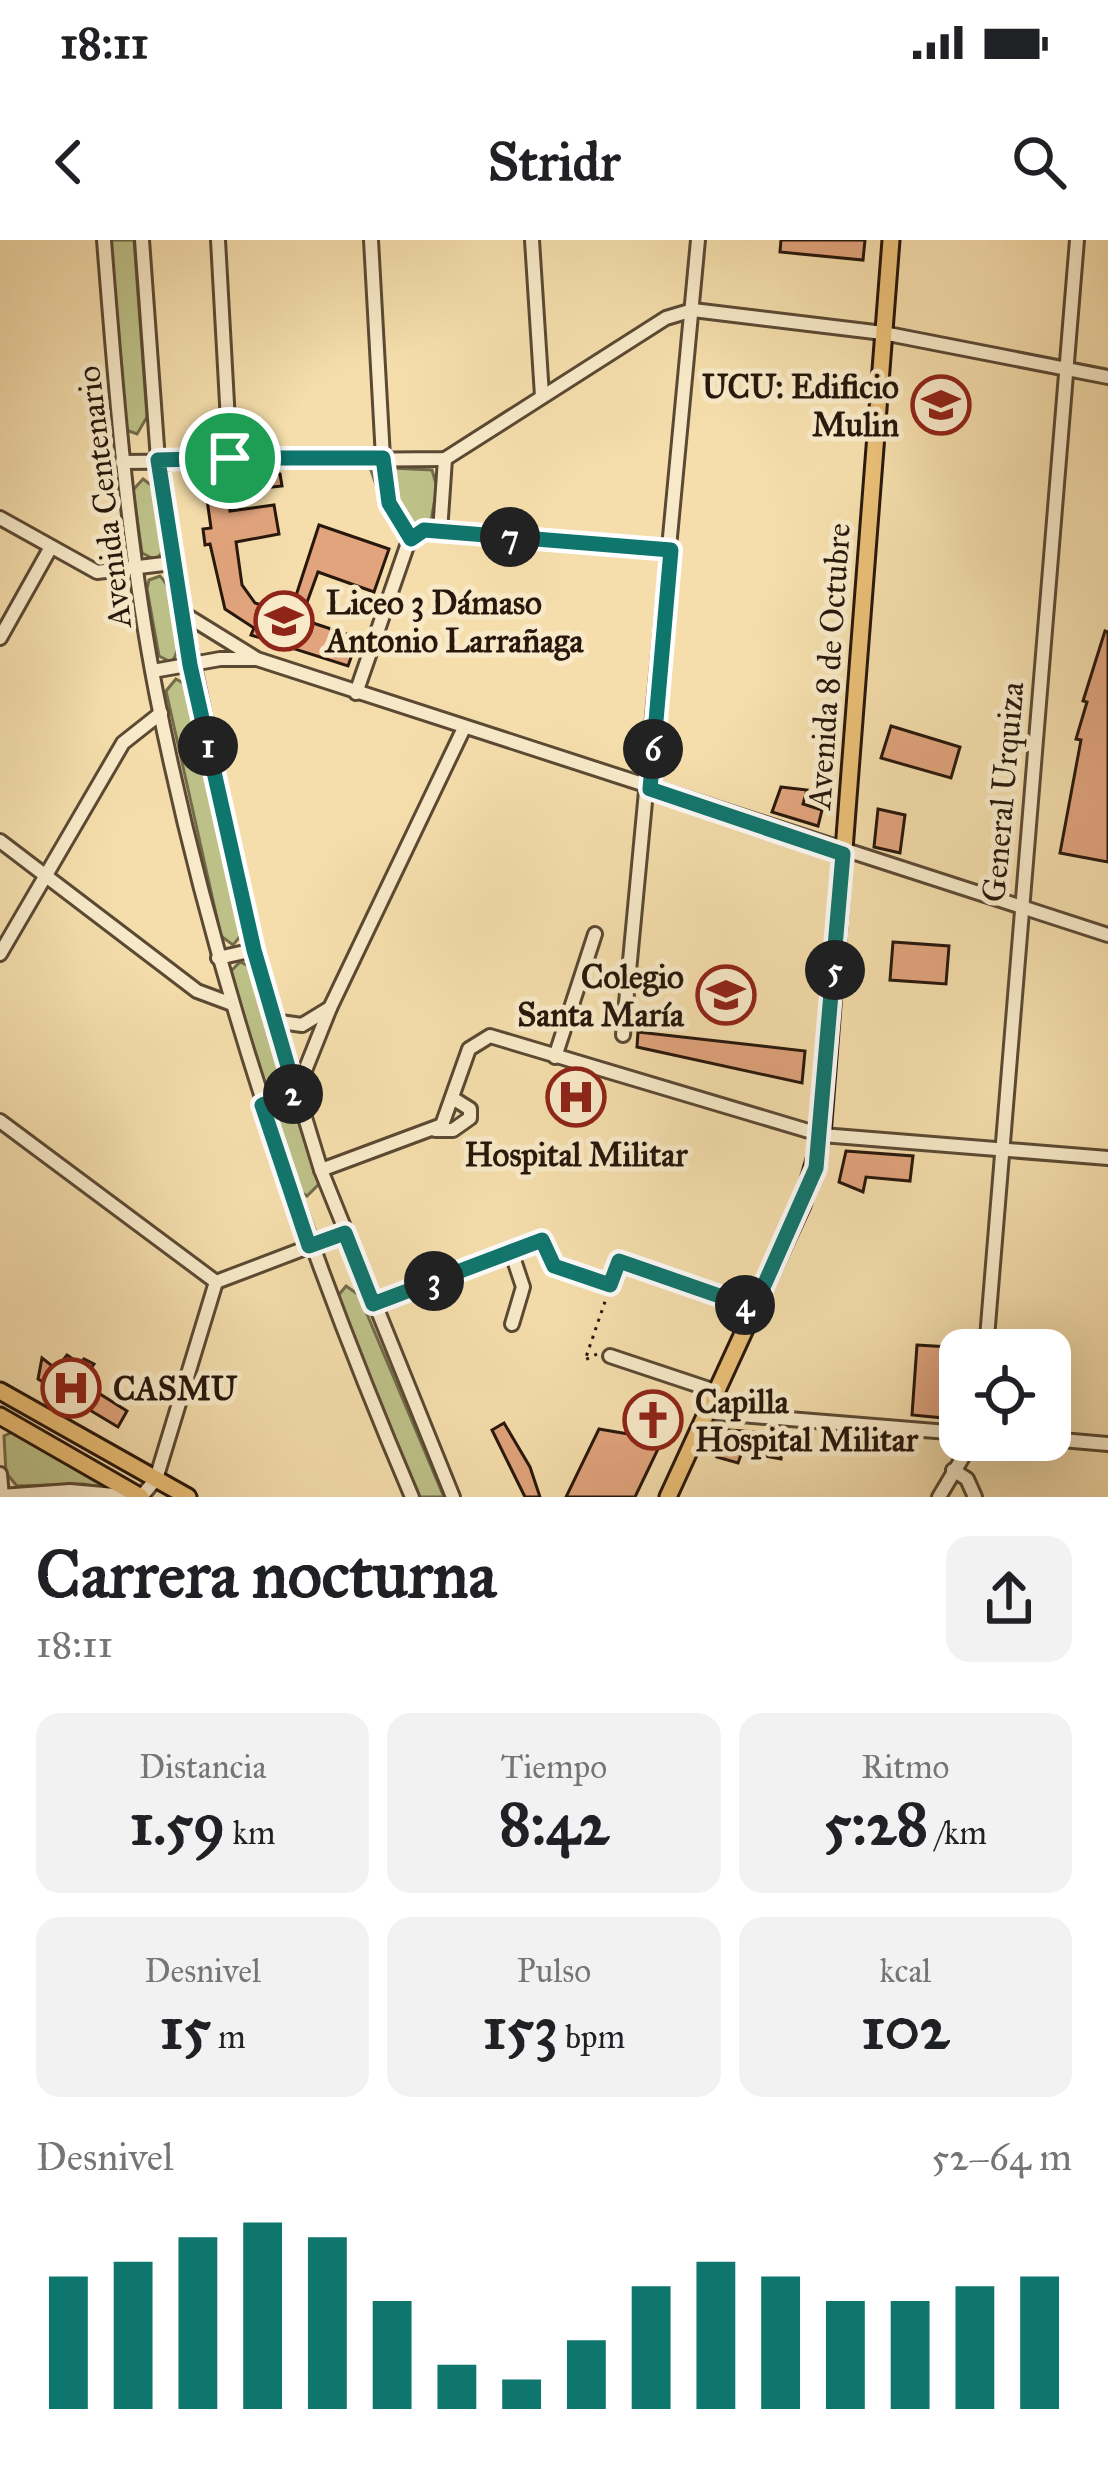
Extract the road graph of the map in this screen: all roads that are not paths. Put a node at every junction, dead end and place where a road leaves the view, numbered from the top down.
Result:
1 (104, 240) edge
2 (142, 240) edge
3 (218, 240) edge
4 (370, 240) edge
5 (532, 240) edge
6 (698, 240) edge
7 (891, 240) edge
8 (1078, 240) edge
9 (693, 310) junction
10 (883, 333) junction
11 (1066, 369) junction
12 (1108, 377) edge
13 (542, 396) junction
14 (230, 458) junction
15 (383, 458) junction
16 (445, 459) junction
17 (158, 460) junction
18 (122, 462) junction
19 (0, 518) edge
20 (440, 532) junction
21 (51, 547) junction
22 (671, 550) junction
23 (172, 563) junction
24 (136, 569) junction
25 (181, 612) junction
26 (0, 638) edge
27 (257, 659) junction
28 (190, 665) junction
29 (153, 671) junction
30 (356, 693) junction
31 (160, 713) junction
32 (464, 728) junction
33 (650, 789) junction
34 (0, 841) edge
35 (843, 854) junction
36 (46, 875) junction
37 (1019, 907) junction
38 (595, 934) dead end
39 (1108, 935) edge
40 (254, 950) junction
41 (0, 954) edge
42 (218, 958) junction
43 (232, 1004) junction
44 (330, 1008) junction
45 (273, 1021) junction
46 (622, 1035) dead end
47 (555, 1057) junction
48 (296, 1094) junction
49 (454, 1099) junction
50 (262, 1105) junction
51 (0, 1121) edge
52 (434, 1130) junction
53 (822, 1136) junction
54 (1001, 1150) junction
55 (1108, 1158) edge
56 (321, 1170) junction
57 (345, 1233) junction
58 (309, 1246) junction
59 (216, 1282) junction
60 (373, 1304) junction
61 (512, 1324) dead end
62 (988, 1329) edge
63 (610, 1355) road end
64 (0, 1391) edge
65 (715, 1391) junction
66 (706, 1412) junction
67 (0, 1416) edge
68 (939, 1431) edge
69 (1071, 1441) edge
70 (1108, 1444) edge
71 (959, 1461) edge
72 (953, 1470) junction
73 (0, 1474) edge
74 (156, 1479) junction
75 (1, 1496) edge
76 (140, 1497) edge
77 (188, 1497) edge
78 (412, 1497) edge
79 (453, 1497) edge
80 (668, 1497) edge
81 (939, 1497) edge
82 (974, 1497) edge

1 - 18 street, Avenida Centenario
2 - 17 street, Avenida Centenario
3 - 14 street
4 - 15 street
5 - 13 street
6 - 9 street
7 - 10 main road, Avenida 8 de Octubre
8 - 11 street, General Urquiza
9 - 10 street
9 - 13 street
9 - 22 street
10 - 11 street
10 - 35 main road, Avenida 8 de Octubre
11 - 12 street
11 - 37 street, General Urquiza
13 - 16 street
14 - 15 street
14 - 17 street
15 - 16 street
16 - 20 street
17 - 18 street
17 - 23 street, Avenida Centenario
18 - 24 street, Avenida Centenario
19 - 21 street
20 - 22 street
20 - 30 street
21 - 24 street
21 - 26 street
22 - 33 street
23 - 24 street
23 - 25 street, Avenida Centenario
24 - 29 street, Avenida Centenario
25 - 27 street
25 - 28 street, Avenida Centenario
27 - 28 street
27 - 30 street
28 - 29 street
28 - 40 street, Avenida Centenario
29 - 31 street, Avenida Centenario
30 - 32 street
31 - 36 street
31 - 42 street, Avenida Centenario
32 - 33 street
32 - 44 street
33 - 35 street
33 - 46 street
34 - 36 street
35 - 37 street
35 - 53 main road, Avenida 8 de Octubre
36 - 41 street
36 - 43 street
37 - 39 street
37 - 54 street, General Urquiza
38 - 47 street
40 - 42 street
40 - 45 street, Avenida Centenario
42 - 43 street, Avenida Centenario
43 - 50 street, Avenida Centenario
44 - 45 street
44 - 48 street
45 - 48 street, Avenida Centenario
47 - 49 street
47 - 53 street
48 - 50 street
48 - 56 street, Avenida Centenario
49 - 52 street
49 - 52 street
50 - 58 street, Avenida Centenario
51 - 59 street
52 - 56 street
53 - 54 street
53 - 65 main road, Avenida 8 de Octubre
54 - 55 street
54 - 62 street, General Urquiza
56 - 57 street, Avenida Centenario
57 - 58 street
57 - 60 street, Avenida Centenario
58 - 59 street
58 - 78 street, Avenida Centenario
59 - 74 street
60 - 61 street
60 - 79 street, Avenida Centenario
63 - 65 street
64 - 74 main road
65 - 66 main road, Avenida 8 de Octubre
66 - 68 street
66 - 80 main road, Avenida 8 de Octubre
67 - 76 main road
69 - 70 street
71 - 72 street
72 - 81 street
72 - 82 street
73 - 75 street
74 - 76 street
74 - 77 main road
75 - 76 street

